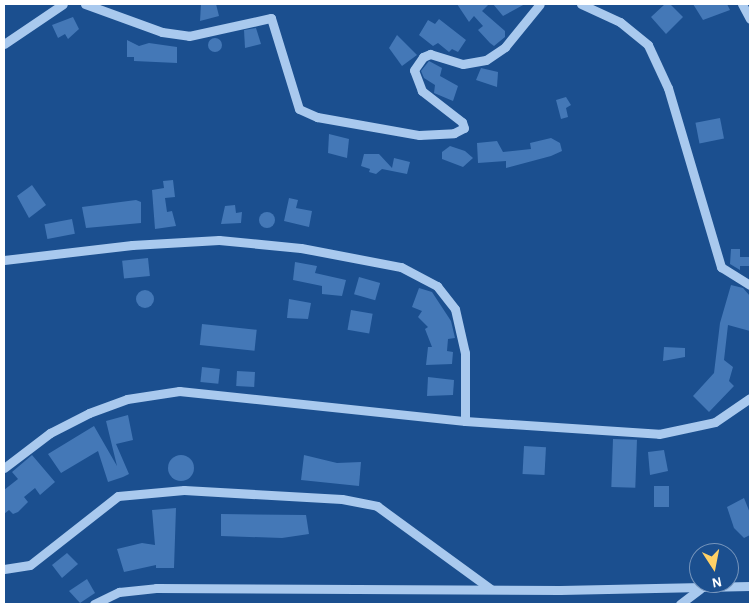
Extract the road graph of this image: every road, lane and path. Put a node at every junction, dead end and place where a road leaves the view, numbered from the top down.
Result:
1 (63, 4) edge
2 (85, 4) edge
3 (540, 4) edge
4 (581, 4) edge
5 (746, 7) edge
6 (750, 19) edge
7 (4, 44) edge
8 (4, 260) edge
9 (750, 285) edge
10 (750, 398) edge
11 (465, 421) junction
12 (4, 468) edge
13 (4, 569) edge
14 (491, 589) junction
15 (689, 589) edge
16 (695, 593) edge
17 (94, 604) edge
18 (680, 604) edge

1 - 7 street
2 - 3 street
4 - 9 street
5 - 6 street
8 - 11 street
10 - 11 street
11 - 12 street
13 - 14 street
14 - 15 street
14 - 17 street
16 - 18 street

